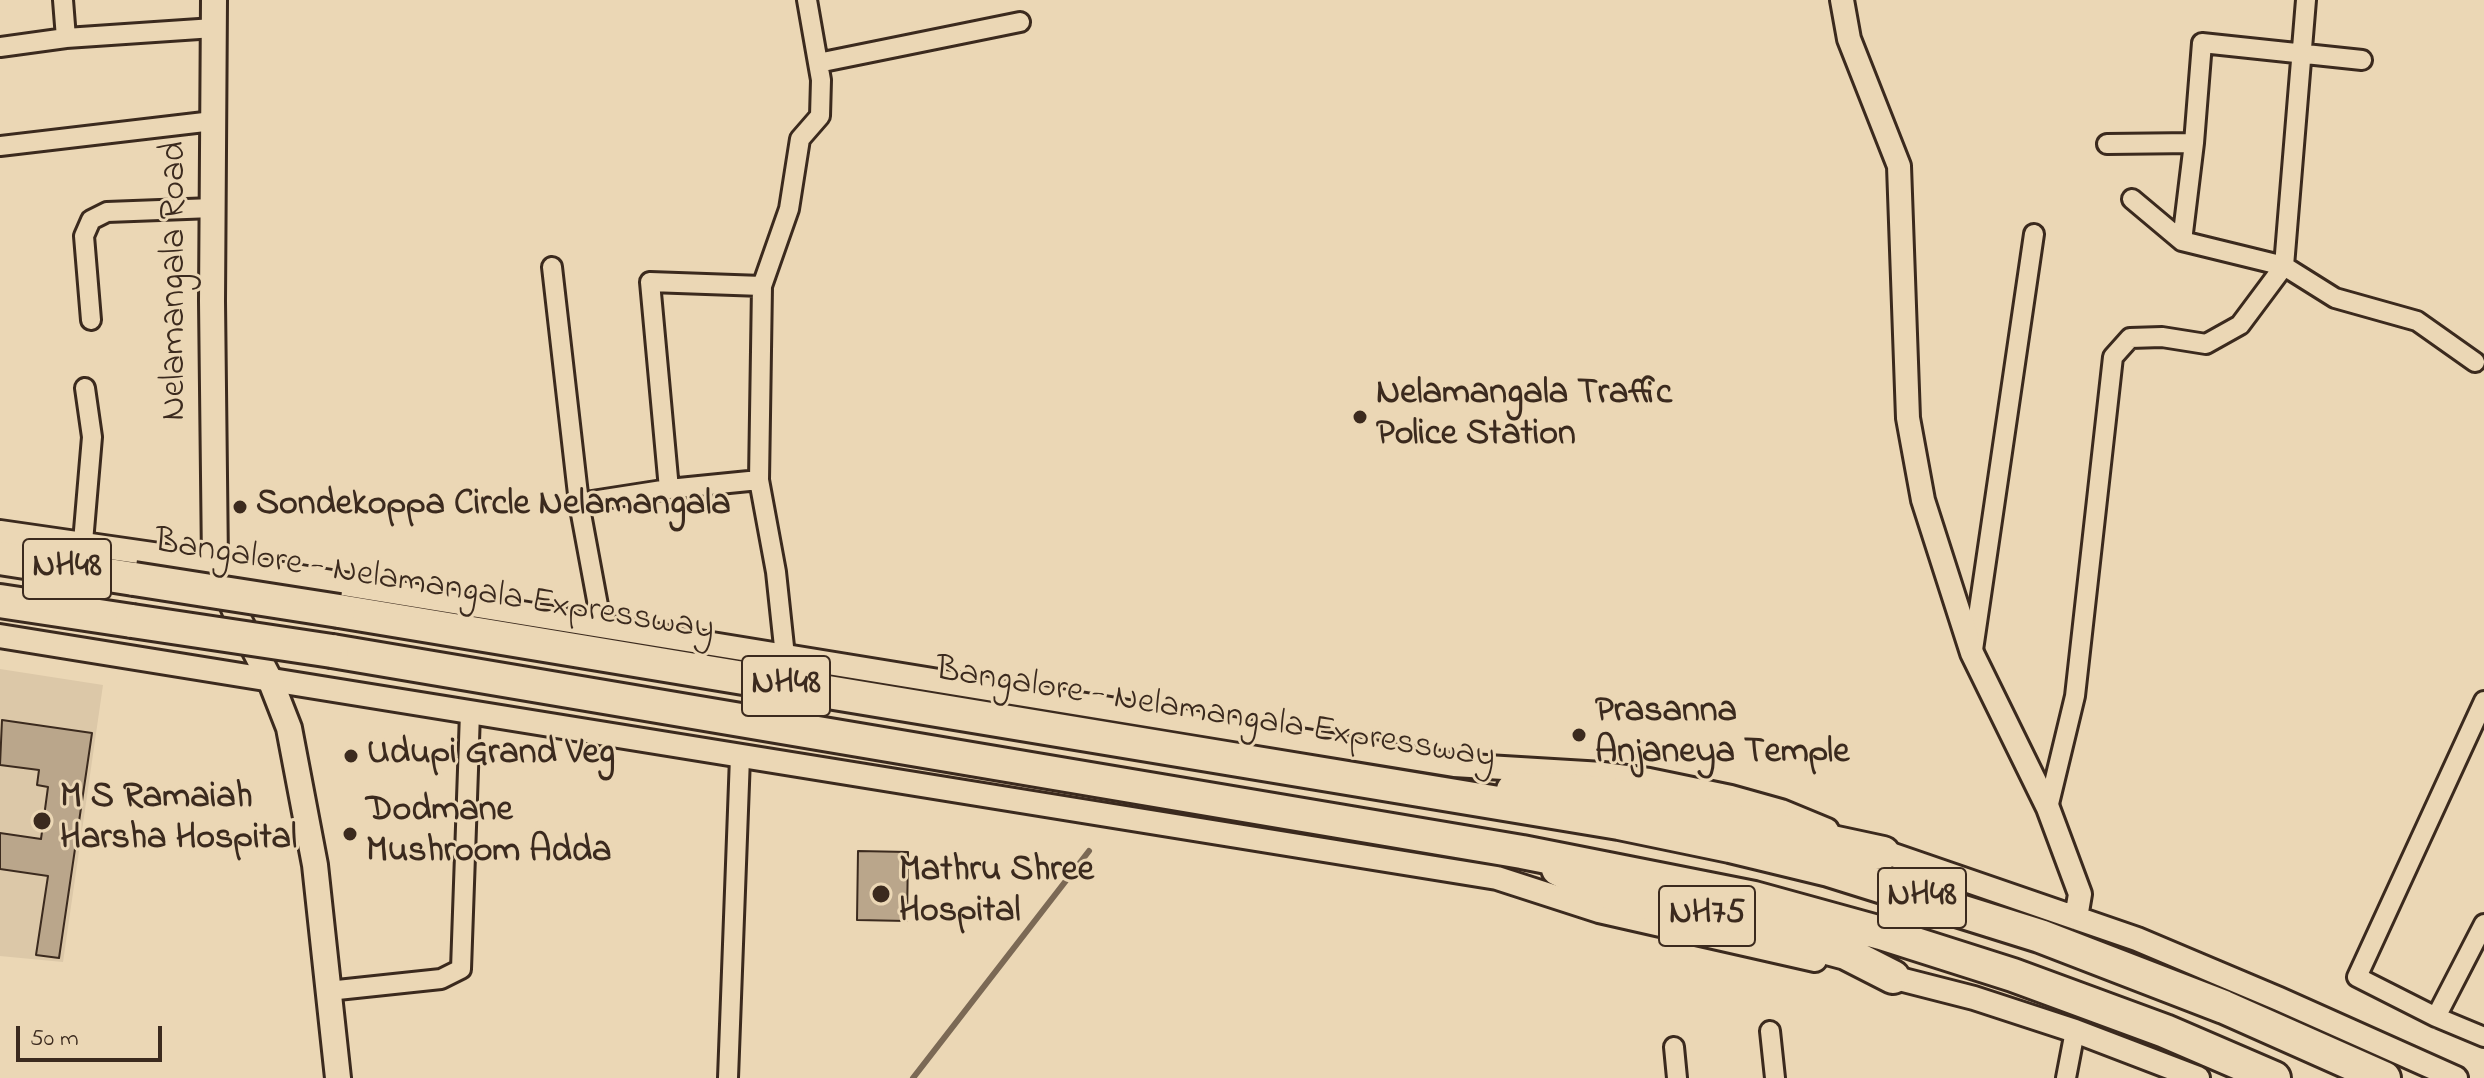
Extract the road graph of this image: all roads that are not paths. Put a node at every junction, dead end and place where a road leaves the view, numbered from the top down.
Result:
1 (63, 0) edge
2 (214, 0) edge
3 (807, 0) edge
4 (1842, 0) edge
5 (2306, 0) edge
6 (1020, 22) dead end
7 (214, 28) junction
8 (66, 38) junction
9 (0, 47) edge
10 (2303, 54) junction
11 (2362, 60) dead end
12 (818, 63) junction
13 (213, 121) junction
14 (2194, 143) junction
15 (2107, 144) dead end
16 (0, 146) edge
17 (2132, 199) dead end
18 (213, 208) junction
19 (2034, 234) dead end
20 (2182, 241) junction
21 (2284, 266) junction
22 (552, 267) dead end
23 (762, 286) junction
24 (91, 320) dead end
25 (2481, 363) edge
26 (85, 388) dead end
27 (759, 480) junction
28 (669, 489) junction
29 (579, 503) junction
30 (0, 532) edge
31 (83, 542) junction
32 (0, 558) edge
33 (215, 563) junction
34 (0, 601) edge
35 (602, 627) junction
36 (0, 636) edge
37 (1972, 653) junction
38 (785, 656) junction
39 (271, 682) junction
40 (2484, 701) edge
41 (470, 713) junction
42 (740, 757) junction
43 (1438, 792) junction
44 (2048, 808) junction
45 (1522, 852) junction
46 (1883, 853) junction
47 (2076, 918) junction
48 (2484, 924) edge
49 (1893, 977) junction
50 (328, 991) junction
51 (2436, 1017) junction
52 (1770, 1031) dead end
53 (2075, 1031) junction
54 (2484, 1037) edge
55 (1674, 1047) dead end
56 (338, 1078) edge
57 (728, 1078) edge
58 (1677, 1078) edge
59 (1775, 1078) edge
60 (2066, 1078) edge
61 (2198, 1078) edge
62 (2274, 1078) edge
63 (2384, 1078) edge
64 (2456, 1078) edge

1 - 8 street
2 - 7 main road, Nelamangala Road
3 - 12 street
4 - 37 street
5 - 10 street
6 - 12 street
7 - 8 street
7 - 13 main road, Nelamangala Road
8 - 9 street
10 - 11 street
10 - 14 street
10 - 21 street
12 - 23 street
13 - 16 street
13 - 18 main road, Nelamangala Road
14 - 15 street
14 - 20 street
17 - 20 street
18 - 24 street
18 - 33 main road, Nelamangala Road
19 - 37 street
20 - 21 street
21 - 25 street
21 - 44 street
22 - 29 street
23 - 27 street
23 - 28 street
26 - 31 street
27 - 28 street
27 - 38 street
28 - 29 street
29 - 35 street
30 - 31 street
31 - 33 street
32 - 43 highway, Bangalore - Nelamangala Expressway / NH48, bridge
33 - 35 street
33 - 39 main road
34 - 45 highway, NH48, bridge
35 - 38 street
36 - 39 street
37 - 44 street
38 - 46 street
39 - 41 street
39 - 50 main road
40 - 51 street
41 - 42 street
41 - 50 street
42 - 49 street
42 - 57 street
43 - 46 highway
43 - 63 highway, Bangalore - Nelamangala Expressway / NH48
44 - 47 street
45 - 49 highway, NH75
45 - 62 highway, NH48
46 - 47 street
47 - 64 street
48 - 51 street
49 - 53 street, NH75
50 - 56 main road
51 - 54 street
52 - 59 street
53 - 60 street
53 - 61 street, NH75
55 - 58 street

